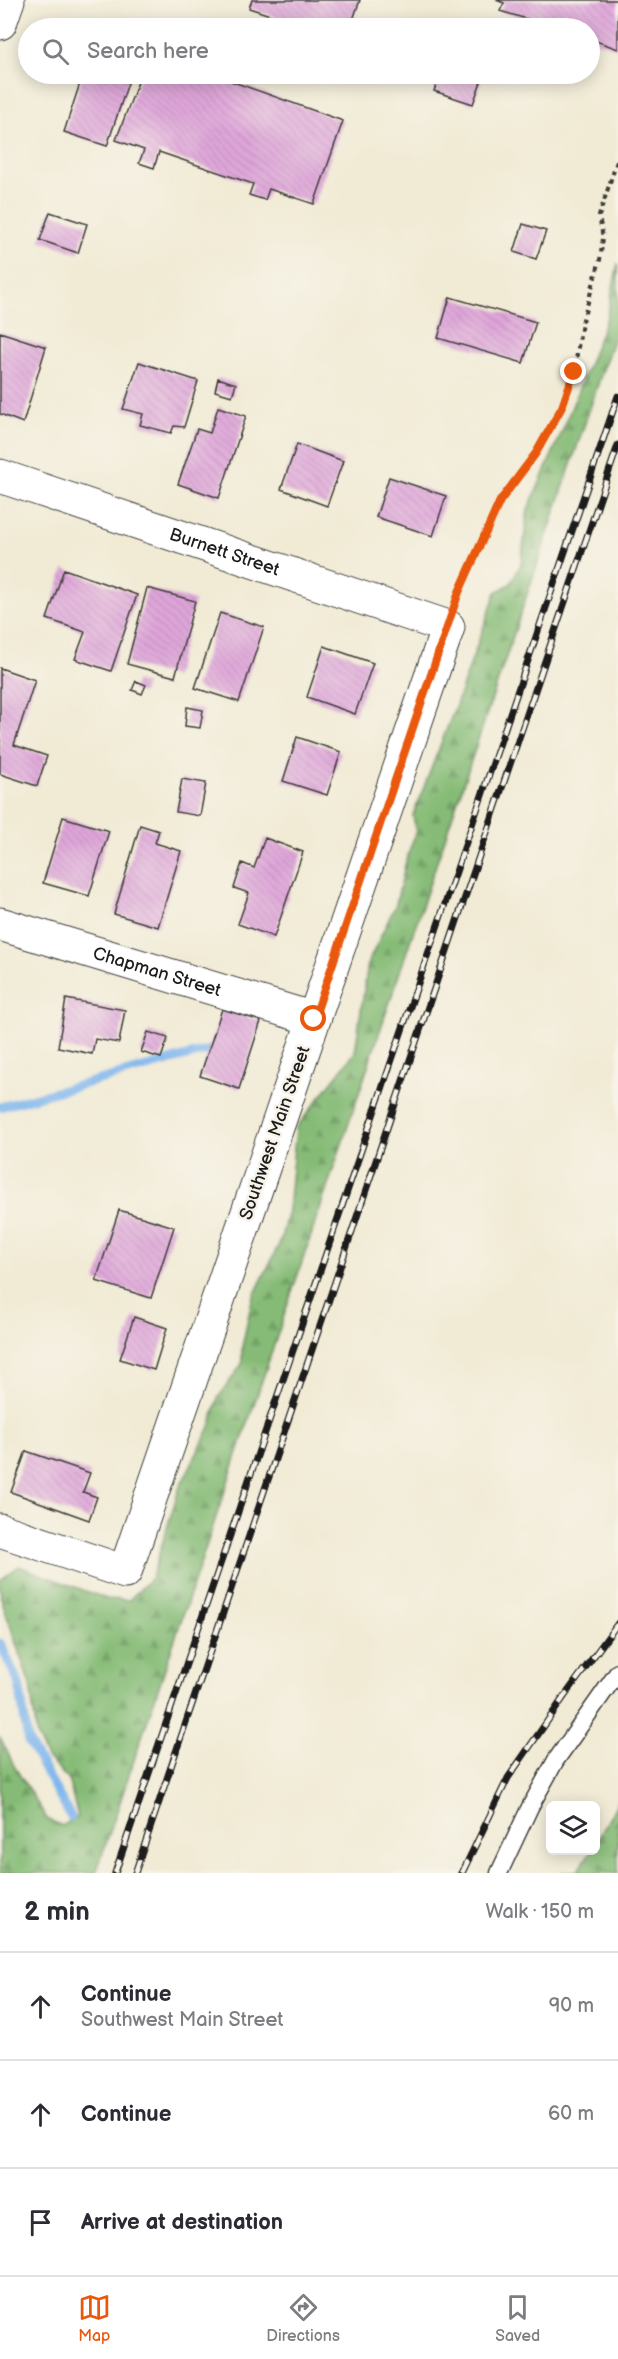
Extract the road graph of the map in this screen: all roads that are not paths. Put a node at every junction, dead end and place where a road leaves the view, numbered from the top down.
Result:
1 (8, 0) edge
2 (0, 23) edge
3 (0, 476) edge
4 (448, 627) joint
5 (0, 924) edge
6 (314, 1019) junction
7 (0, 1530) edge
8 (618, 1672) edge
9 (499, 1873) edge

1 - 2 street
3 - 4 street, Burnett Street
4 - 6 street, Southwest Main Street
5 - 6 street, Chapman Street
6 - 7 street, Southwest Main Street
8 - 9 lane

